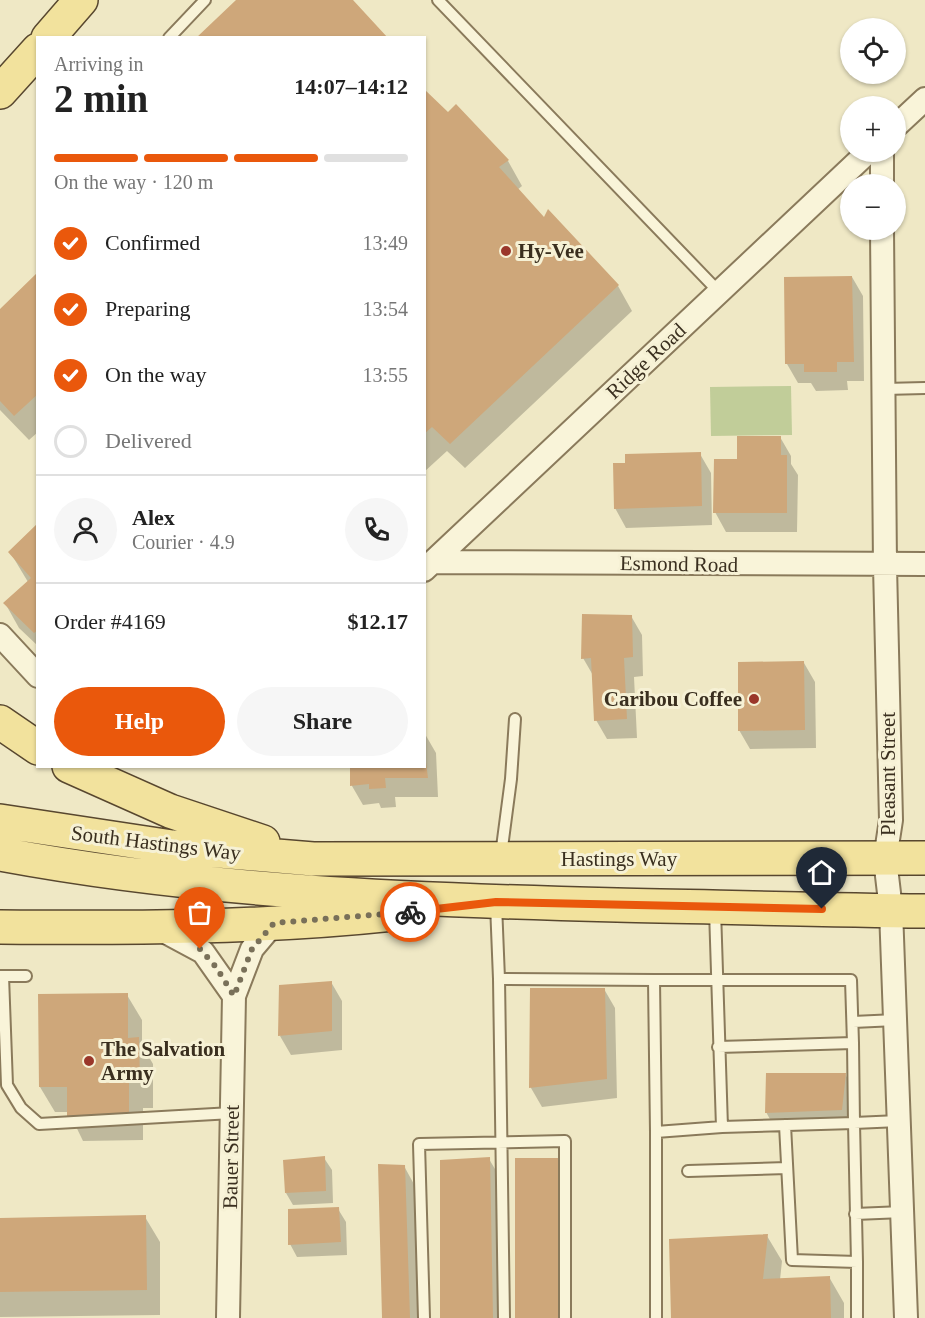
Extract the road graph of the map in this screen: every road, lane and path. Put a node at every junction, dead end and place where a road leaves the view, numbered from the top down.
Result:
1 (81, 0) edge
2 (205, 0) edge
3 (438, 0) edge
4 (50, 36) edge
5 (171, 36) edge
6 (36, 52) edge
7 (0, 92) edge
8 (925, 99) edge
9 (906, 117) edge
10 (857, 162) edge
11 (882, 240) edge
12 (719, 292) junction
13 (925, 388) edge
14 (884, 389) junction
15 (427, 562) edge
16 (925, 564) edge
17 (885, 566) junction
18 (0, 635) edge
19 (36, 674) edge
20 (515, 718) dead end
21 (0, 722) edge
22 (36, 747) edge
23 (73, 768) edge
24 (0, 821) edge
25 (0, 854) edge
26 (501, 858) junction
27 (925, 858) edge
28 (313, 859) junction
29 (885, 859) junction
30 (496, 902) junction
31 (715, 907) junction
32 (891, 910) junction
33 (925, 910) edge
34 (274, 923) junction
35 (0, 927) edge
36 (155, 928) junction
37 (2, 976) edge
38 (26, 976) dead end
39 (499, 979) junction
40 (715, 979) junction
41 (654, 980) junction
42 (234, 996) junction
43 (896, 1020) junction
44 (853, 1022) junction
45 (853, 1043) junction
46 (718, 1047) junction
47 (232, 1113) junction
48 (899, 1121) junction
49 (854, 1123) junction
50 (785, 1125) junction
51 (722, 1127) junction
52 (656, 1132) junction
53 (500, 1142) junction
54 (787, 1168) junction
55 (688, 1171) dead end
56 (903, 1212) junction
57 (855, 1214) junction
58 (857, 1262) junction
59 (228, 1318) edge
60 (424, 1318) edge
61 (504, 1318) edge
62 (565, 1318) edge
63 (656, 1318) edge
64 (857, 1318) edge
65 (906, 1318) edge

1 - 4 main road
2 - 5 lane
3 - 12 lane
6 - 7 main road
8 - 9 street
10 - 12 street, Ridge Road
11 - 14 street, Pleasant Street
12 - 15 street, Ridge Road
13 - 14 lane
14 - 17 street, Pleasant Street
15 - 17 street, Esmond Road
16 - 17 street, Esmond Road
17 - 29 street, Pleasant Street
18 - 19 street
20 - 26 lane
21 - 22 main road
23 - 28 main road
24 - 28 main road, South Hastings Way
25 - 30 main road, South Hastings Way
26 - 28 main road, Hastings Way
26 - 29 main road, Hastings Way
27 - 29 main road, Hastings Way
29 - 32 street, Pleasant Street
30 - 31 main road, South Hastings Way
30 - 34 main road
30 - 39 lane
31 - 32 main road, South Hastings Way
31 - 40 lane
32 - 33 main road
32 - 43 street, Pleasant Street
34 - 36 main road
34 - 42 street, Bauer Street
35 - 36 main road
36 - 42 street
37 - 38 lane
37 - 47 lane
39 - 41 lane
39 - 53 lane
40 - 41 lane
40 - 44 lane
40 - 46 lane
41 - 52 lane
42 - 47 street, Bauer Street
43 - 44 lane
43 - 48 street, Pleasant Street
44 - 45 lane
45 - 46 lane
45 - 49 lane
46 - 51 lane
47 - 59 street, Bauer Street
48 - 49 lane
48 - 56 street, Pleasant Street
49 - 50 lane
49 - 57 lane
50 - 51 lane
50 - 54 lane
51 - 52 lane
52 - 63 lane
53 - 60 lane
53 - 61 lane
53 - 62 lane
54 - 55 lane
54 - 58 lane
56 - 57 lane
56 - 65 street, Pleasant Street
57 - 58 lane
58 - 64 lane

